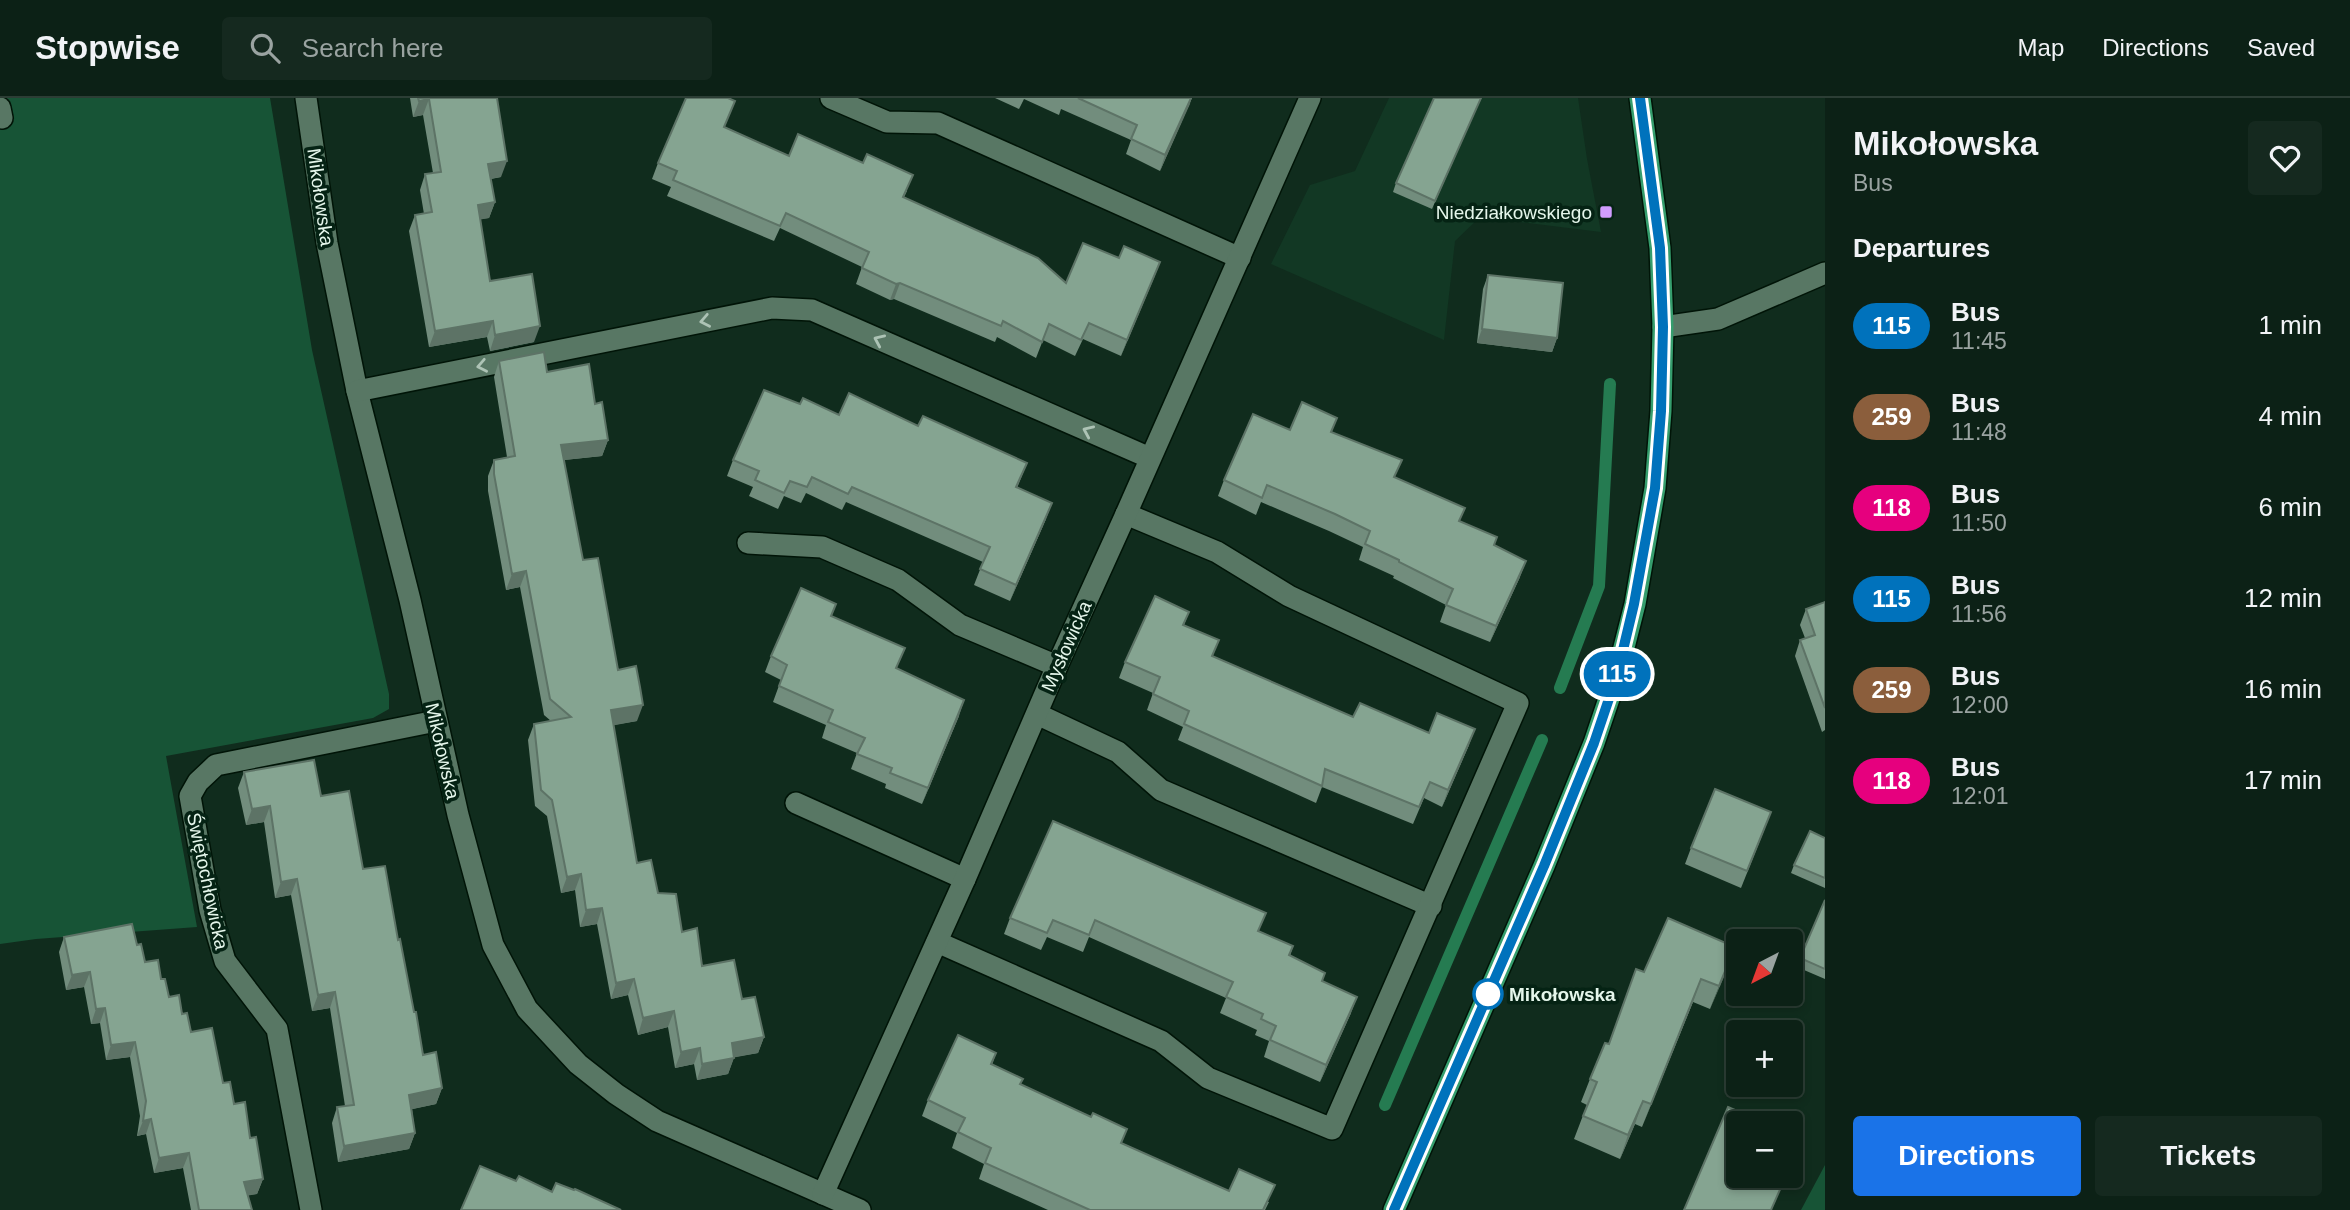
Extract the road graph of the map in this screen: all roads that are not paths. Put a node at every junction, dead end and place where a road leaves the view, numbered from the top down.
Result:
1 (306, 98) edge
2 (831, 98) edge
3 (1310, 98) edge
4 (1640, 98) edge
5 (1240, 258) junction
6 (1825, 273) edge
7 (1663, 327) junction
8 (357, 391) junction
9 (1150, 458) junction
10 (1126, 514) junction
11 (748, 543) dead end
12 (1057, 666) junction
13 (1037, 714) junction
14 (436, 721) junction
15 (796, 803) dead end
16 (965, 879) junction
17 (1431, 906) junction
18 (937, 942) junction
19 (823, 1194) junction
20 (311, 1210) edge
21 (860, 1210) edge
22 (1394, 1210) edge

1 - 8 street, Mikołowska
2 - 5 street
3 - 5 street, Mysłowicka
4 - 7 main road
5 - 9 street, Mysłowicka
6 - 7 street
7 - 22 main road
9 -> 8 street
8 - 14 street, Mikołowska
9 - 10 street, Mysłowicka
10 - 12 street, Mysłowicka
10 - 17 street
11 - 12 street
12 - 13 street, Mysłowicka
13 - 16 street, Mysłowicka
13 - 17 street
14 - 19 street, Mikołowska
14 - 20 street, Świętochłowicka
15 - 16 street
16 - 18 street, Mysłowicka
17 - 18 street
18 - 19 street, Mysłowicka
19 - 21 street, Mikołowska

